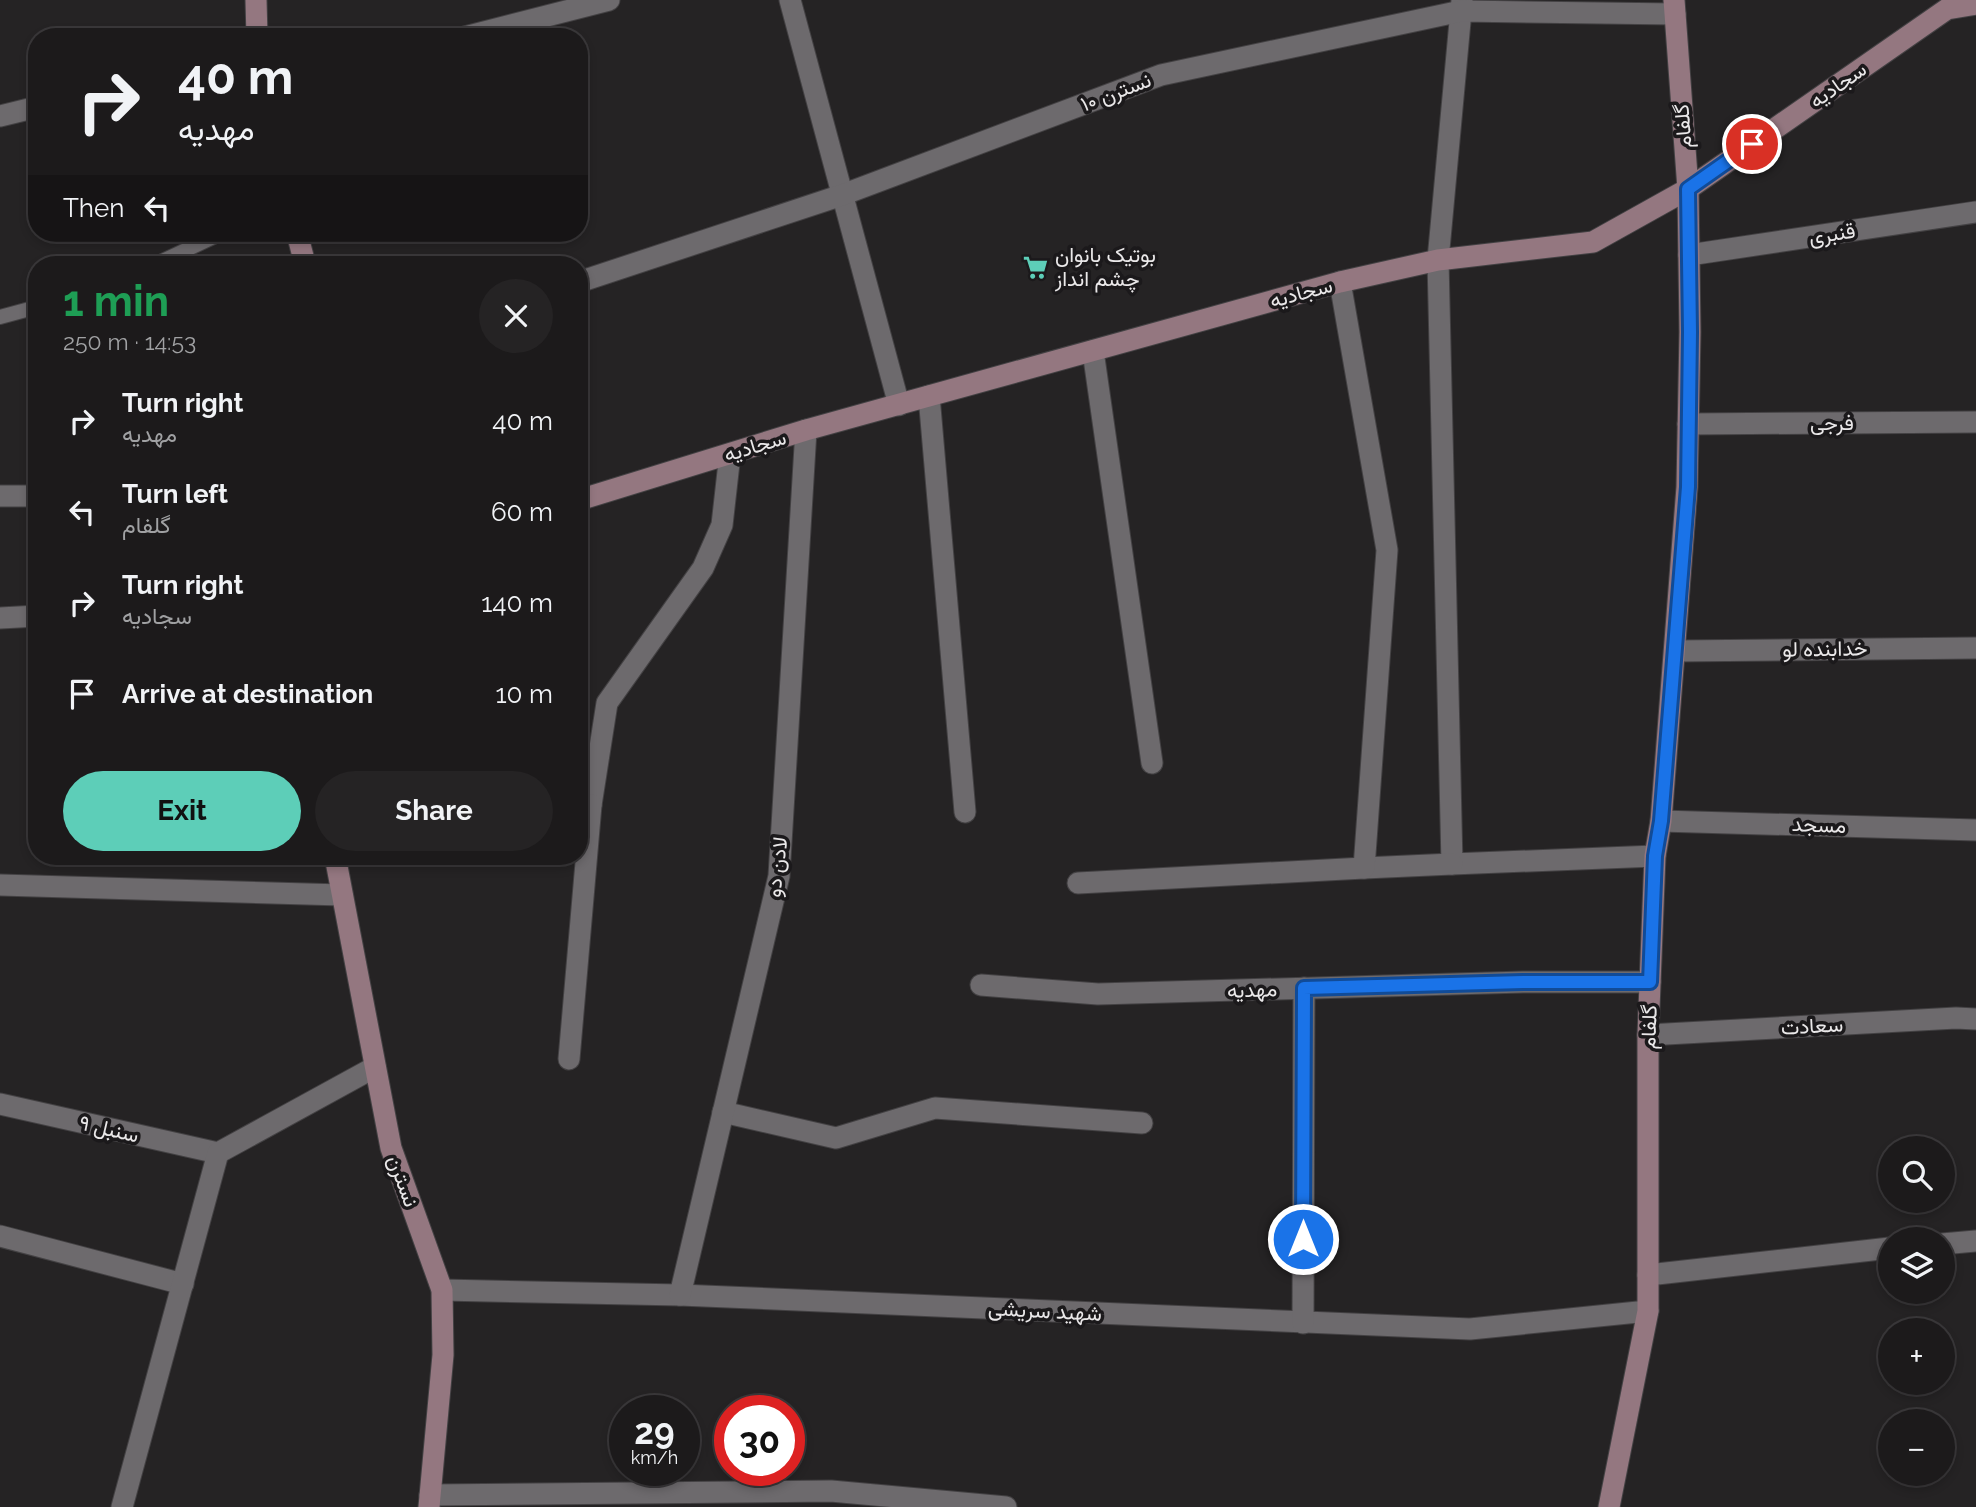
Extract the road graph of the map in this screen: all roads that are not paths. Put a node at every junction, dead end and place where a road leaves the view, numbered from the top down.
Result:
1 (256, 0) edge
2 (609, 0) edge
3 (790, 0) edge
4 (1976, 4) edge
5 (1945, 5) edge
6 (1462, 6) edge
7 (1674, 7) edge
8 (257, 28) edge
9 (500, 28) edge
10 (28, 109) edge
11 (0, 116) edge
12 (1688, 189) junction
13 (842, 195) junction
14 (1976, 212) edge
15 (203, 242) edge
16 (1689, 255) junction
17 (173, 256) edge
18 (1438, 260) junction
19 (588, 279) edge
20 (1340, 282) junction
21 (28, 309) edge
22 (0, 317) edge
23 (1093, 351) junction
24 (929, 396) junction
25 (899, 405) junction
26 (1976, 422) edge
27 (1688, 424) junction
28 (806, 430) junction
29 (730, 454) junction
30 (0, 496) edge
31 (28, 496) edge
32 (588, 497) edge
33 (28, 616) edge
34 (0, 618) edge
35 (1976, 648) edge
36 (1675, 651) junction
37 (1152, 762) dead end
38 (588, 790) edge
39 (965, 812) dead end
40 (1661, 821) junction
41 (1976, 830) edge
42 (1655, 856) junction
43 (1452, 864) junction
44 (337, 865) edge
45 (581, 865) edge
46 (1364, 868) junction
47 (1078, 883) dead end
48 (0, 885) edge
49 (342, 895) junction
50 (1650, 982) junction
51 (981, 985) dead end
52 (1304, 988) junction
53 (1976, 1019) edge
54 (1648, 1035) junction
55 (569, 1059) dead end
56 (375, 1066) junction
57 (0, 1104) edge
58 (723, 1112) junction
59 (1142, 1123) dead end
60 (218, 1153) junction
61 (0, 1236) edge
62 (1976, 1241) edge
63 (1955, 1243) edge
64 (1878, 1249) edge
65 (1648, 1275) junction
66 (183, 1284) junction
67 (442, 1290) junction
68 (680, 1295) junction
69 (1648, 1311) junction
70 (1303, 1322) junction
71 (429, 1501) edge
72 (122, 1507) edge
73 (1006, 1507) edge
74 (1609, 1507) edge

1 - 8 street
2 - 9 street
3 - 13 street
4 - 5 street, سجادیه
5 - 12 street, سجادیه
6 - 7 street, نسترن ۱۰
6 - 13 street, نسترن ۱۰
6 - 18 street
7 - 12 street, گلفام
10 - 11 street
12 - 16 street, گلفام
12 - 18 street, سجادیه
13 - 19 street, نسترن ۱۰
13 - 25 street
14 - 16 street, قنبری
15 - 17 lane
16 - 27 street, گلفام
18 - 20 street, سجادیه
18 - 43 street
20 - 23 street, سجادیه
20 - 46 street
21 - 22 lane
23 - 24 street, سجادیه
23 - 37 street
24 - 25 street, سجادیه
24 - 39 street
25 - 28 street, سجادیه
26 - 27 street, فرجی
27 - 36 street, گلفام
28 - 29 street, سجادیه
28 - 58 street, لادن دو
29 - 32 street, سجادیه
29 - 38 street
30 - 31 street
33 - 34 street
35 - 36 street, خدابنده لو
36 - 40 street, گلفام
40 - 41 street, مسجد
40 - 42 street, گلفام
42 - 43 street
42 - 50 street, گلفام
43 - 46 street
44 - 49 street, نسترن
45 - 55 street
46 - 47 street
48 - 49 street
49 - 56 street, نسترن
50 - 52 street, مهدیه
50 - 54 street, گلفام
51 - 52 street, مهدیه
52 - 70 street
53 - 54 street, سعادت
54 - 65 street, گلفام
56 - 60 street
56 - 67 street, نسترن
57 - 60 street, سنبل ۹
58 - 59 street
58 - 68 street, لادن دو
60 - 66 street
61 - 66 street
62 - 63 street
64 - 65 street
65 - 69 street, گلفام
66 - 72 street
67 - 68 street, شهید سریشی
67 - 71 street, نسترن
68 - 70 street, شهید سریشی
69 - 70 street, شهید سریشی
69 - 74 street, گلفام
71 - 73 street

